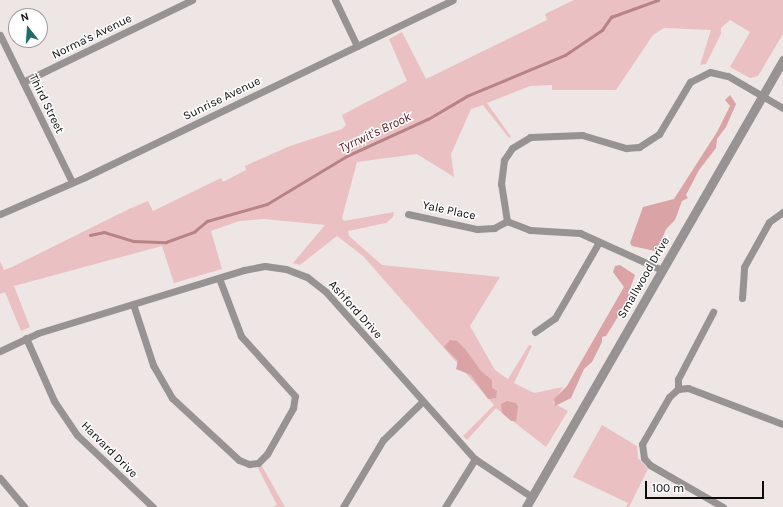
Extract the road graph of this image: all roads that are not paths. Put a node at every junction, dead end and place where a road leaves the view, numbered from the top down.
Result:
1 (192, 0) edge
2 (335, 0) edge
3 (453, 0) edge
4 (0, 35) edge
5 (357, 46) junction
6 (783, 60) edge
7 (23, 82) junction
8 (762, 96) junction
9 (783, 108) edge
10 (72, 182) junction
11 (783, 212) edge
12 (0, 214) edge
13 (408, 214) dead end
14 (507, 221) junction
15 (599, 242) junction
16 (662, 270) junction
17 (219, 278) junction
18 (742, 298) dead end
19 (133, 304) junction
20 (713, 312) dead end
21 (535, 332) dead end
22 (26, 338) junction
23 (0, 351) edge
24 (678, 389) junction
25 (422, 402) junction
26 (783, 424) edge
27 (475, 459) junction
28 (0, 478) edge
29 (532, 497) junction
30 (148, 506) edge
31 (24, 507) edge
32 (343, 507) edge
33 (445, 507) edge
34 (526, 507) edge
35 (723, 507) edge

1 - 7 street, Norma's Avenue
2 - 5 street
3 - 5 street, Sunrise Avenue
4 - 7 street, Third Street
5 - 10 street, Sunrise Avenue
6 - 8 street, Smallwood Drive
7 - 10 street, Third Street
8 - 9 street
8 - 14 street
8 - 16 street, Smallwood Drive
10 - 12 street, Sunrise Avenue
11 - 18 street
13 - 14 street, Yale Place
14 - 15 street
15 - 16 street
15 - 21 street
16 - 29 street, Smallwood Drive
17 - 19 street, Ashford Drive
17 - 19 street
17 - 25 street, Ashford Drive
19 - 22 street, Ashford Drive
20 - 24 street
22 - 23 street, Ashford Drive
22 - 30 street, Harvard Drive
24 - 26 street
24 - 35 street
25 - 27 street, Ashford Drive
25 - 32 street
27 - 29 street, Ashford Drive
27 - 33 street
28 - 31 street
29 - 34 street, Smallwood Drive

